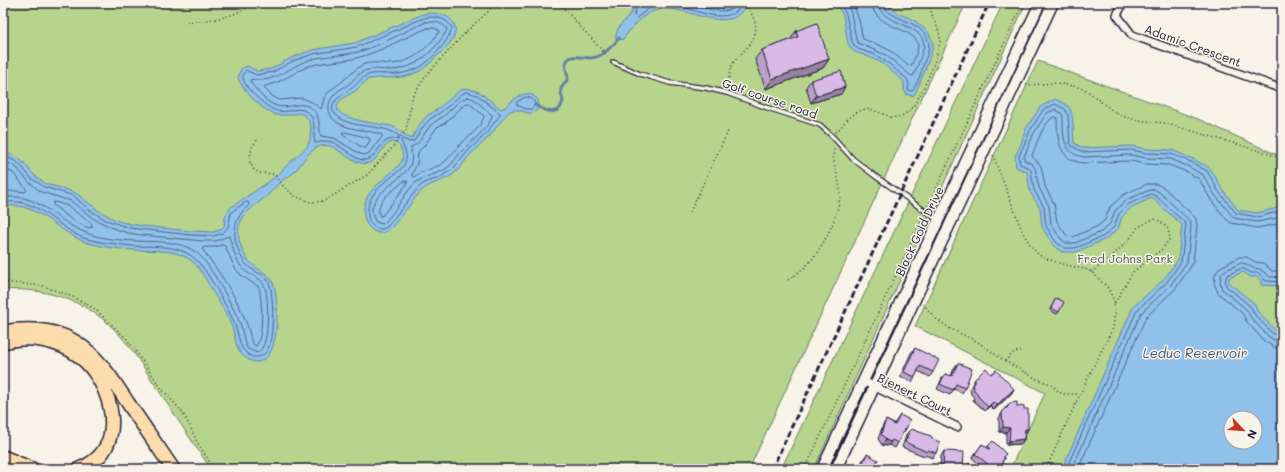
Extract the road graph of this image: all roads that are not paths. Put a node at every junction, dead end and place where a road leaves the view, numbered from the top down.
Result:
1 (1040, 3) edge
2 (1053, 3) edge
3 (1123, 3) edge
4 (613, 62) dead end
5 (1282, 89) edge
6 (938, 220) junction
7 (3, 332) edge
8 (3, 342) edge
9 (863, 381) junction
10 (875, 386) junction
11 (957, 427) dead end
12 (3, 457) edge
13 (32, 469) edge
14 (79, 469) edge
15 (173, 469) edge
16 (822, 469) edge
17 (836, 469) edge

1 - 6 main road, Black Gold Drive
2 - 10 main road, Black Gold Drive
3 - 5 street, Adamic Crescent
4 - 6 lane, Golf course road
6 - 9 main road, Black Gold Drive
7 - 15 highway
8 - 14 highway
9 - 10 street, Bienert Court
9 - 16 main road, Black Gold Drive
10 - 11 street, Bienert Court
10 - 17 main road, Black Gold Drive
12 - 13 highway

